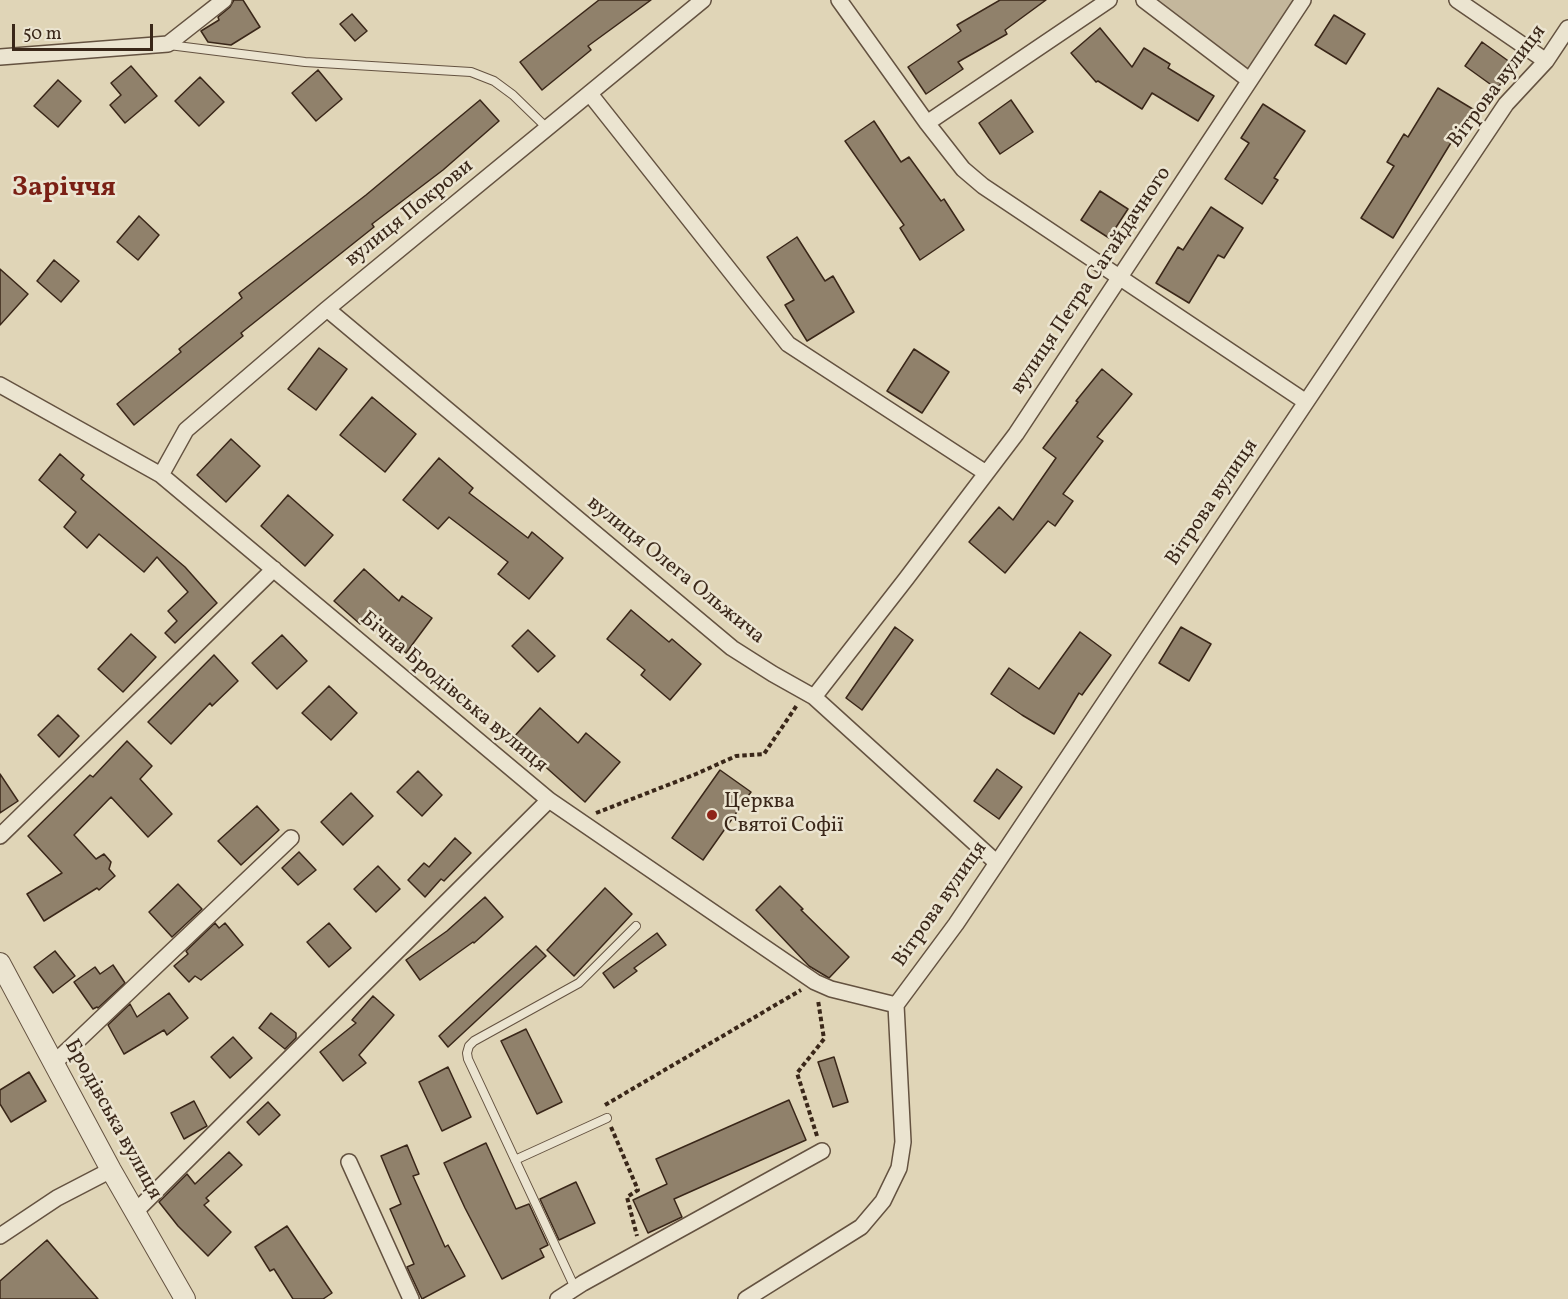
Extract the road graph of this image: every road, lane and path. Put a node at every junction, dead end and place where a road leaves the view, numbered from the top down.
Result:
1 (224, 0) edge
2 (703, 0) edge
3 (839, 0) edge
4 (1109, 0) edge
5 (1144, 0) edge
6 (1303, 0) edge
7 (1457, 0) edge
8 (1568, 28) edge
9 (168, 44) junction
10 (0, 57) edge
11 (1546, 61) junction
12 (1249, 80) junction
13 (590, 94) junction
14 (927, 123) junction
15 (548, 129) junction
16 (1120, 277) junction
17 (327, 309) junction
18 (0, 384) edge
19 (1306, 402) junction
20 (986, 473) junction
21 (161, 475) junction
22 (274, 570) junction
23 (810, 694) junction
24 (549, 800) junction
25 (577, 820) junction
26 (0, 836) edge
27 (291, 838) dead end
28 (997, 863) junction
29 (636, 926) dead end
30 (0, 963) edge
31 (815, 982) junction
32 (896, 1005) junction
33 (54, 1063) junction
34 (608, 1118) junction
35 (822, 1151) joint
36 (515, 1160) junction
37 (349, 1162) dead end
38 (111, 1170) junction
39 (135, 1212) junction
40 (0, 1236) edge
41 (640, 1251) junction
42 (575, 1288) junction
43 (184, 1299) edge
44 (411, 1299) edge
45 (558, 1299) edge
46 (746, 1299) edge

1 - 9 street
2 - 13 street, вулиця Покрови
3 - 14 street
4 - 14 street
5 - 12 street
6 - 12 street, вулиця Петра Сагайдачного
7 - 11 street
8 - 11 street, Вітрова вулиця
9 - 10 street
9 - 15 lane
11 - 19 street, Вітрова вулиця
12 - 16 street, вулиця Петра Сагайдачного
13 - 15 street, вулиця Покрови
13 - 20 street
14 - 16 street
15 - 17 street, вулиця Покрови
16 - 19 street
16 - 20 street, вулиця Петра Сагайдачного
17 - 21 street, вулиця Покрови
17 - 23 street, вулиця Олега Ольжича
18 - 21 street, Бічна Бродівська вулиця
19 - 28 street, Вітрова вулиця
20 - 23 street, вулиця Петра Сагайдачного
21 - 22 street, Бічна Бродівська вулиця
22 - 24 street, Бічна Бродівська вулиця
22 - 26 street
23 - 25 path
23 - 28 street, вулиця Олега Ольжича
24 - 25 street, Бічна Бродівська вулиця
24 - 39 street
25 - 31 street, Бічна Бродівська вулиця
27 - 33 street
28 - 32 street, Вітрова вулиця
29 - 36 lane
30 - 33 street, Бродівська вулиця
31 - 32 street, Бічна Бродівська вулиця
31 - 34 path
31 - 35 path
32 - 46 street
33 - 38 street, Бродівська вулиця
34 - 36 lane
34 - 41 path
35 - 41 street
36 - 42 lane
37 - 44 street
38 - 39 street, Бродівська вулиця
38 - 40 street
39 - 43 street, Бродівська вулиця
41 - 42 street
42 - 45 street

